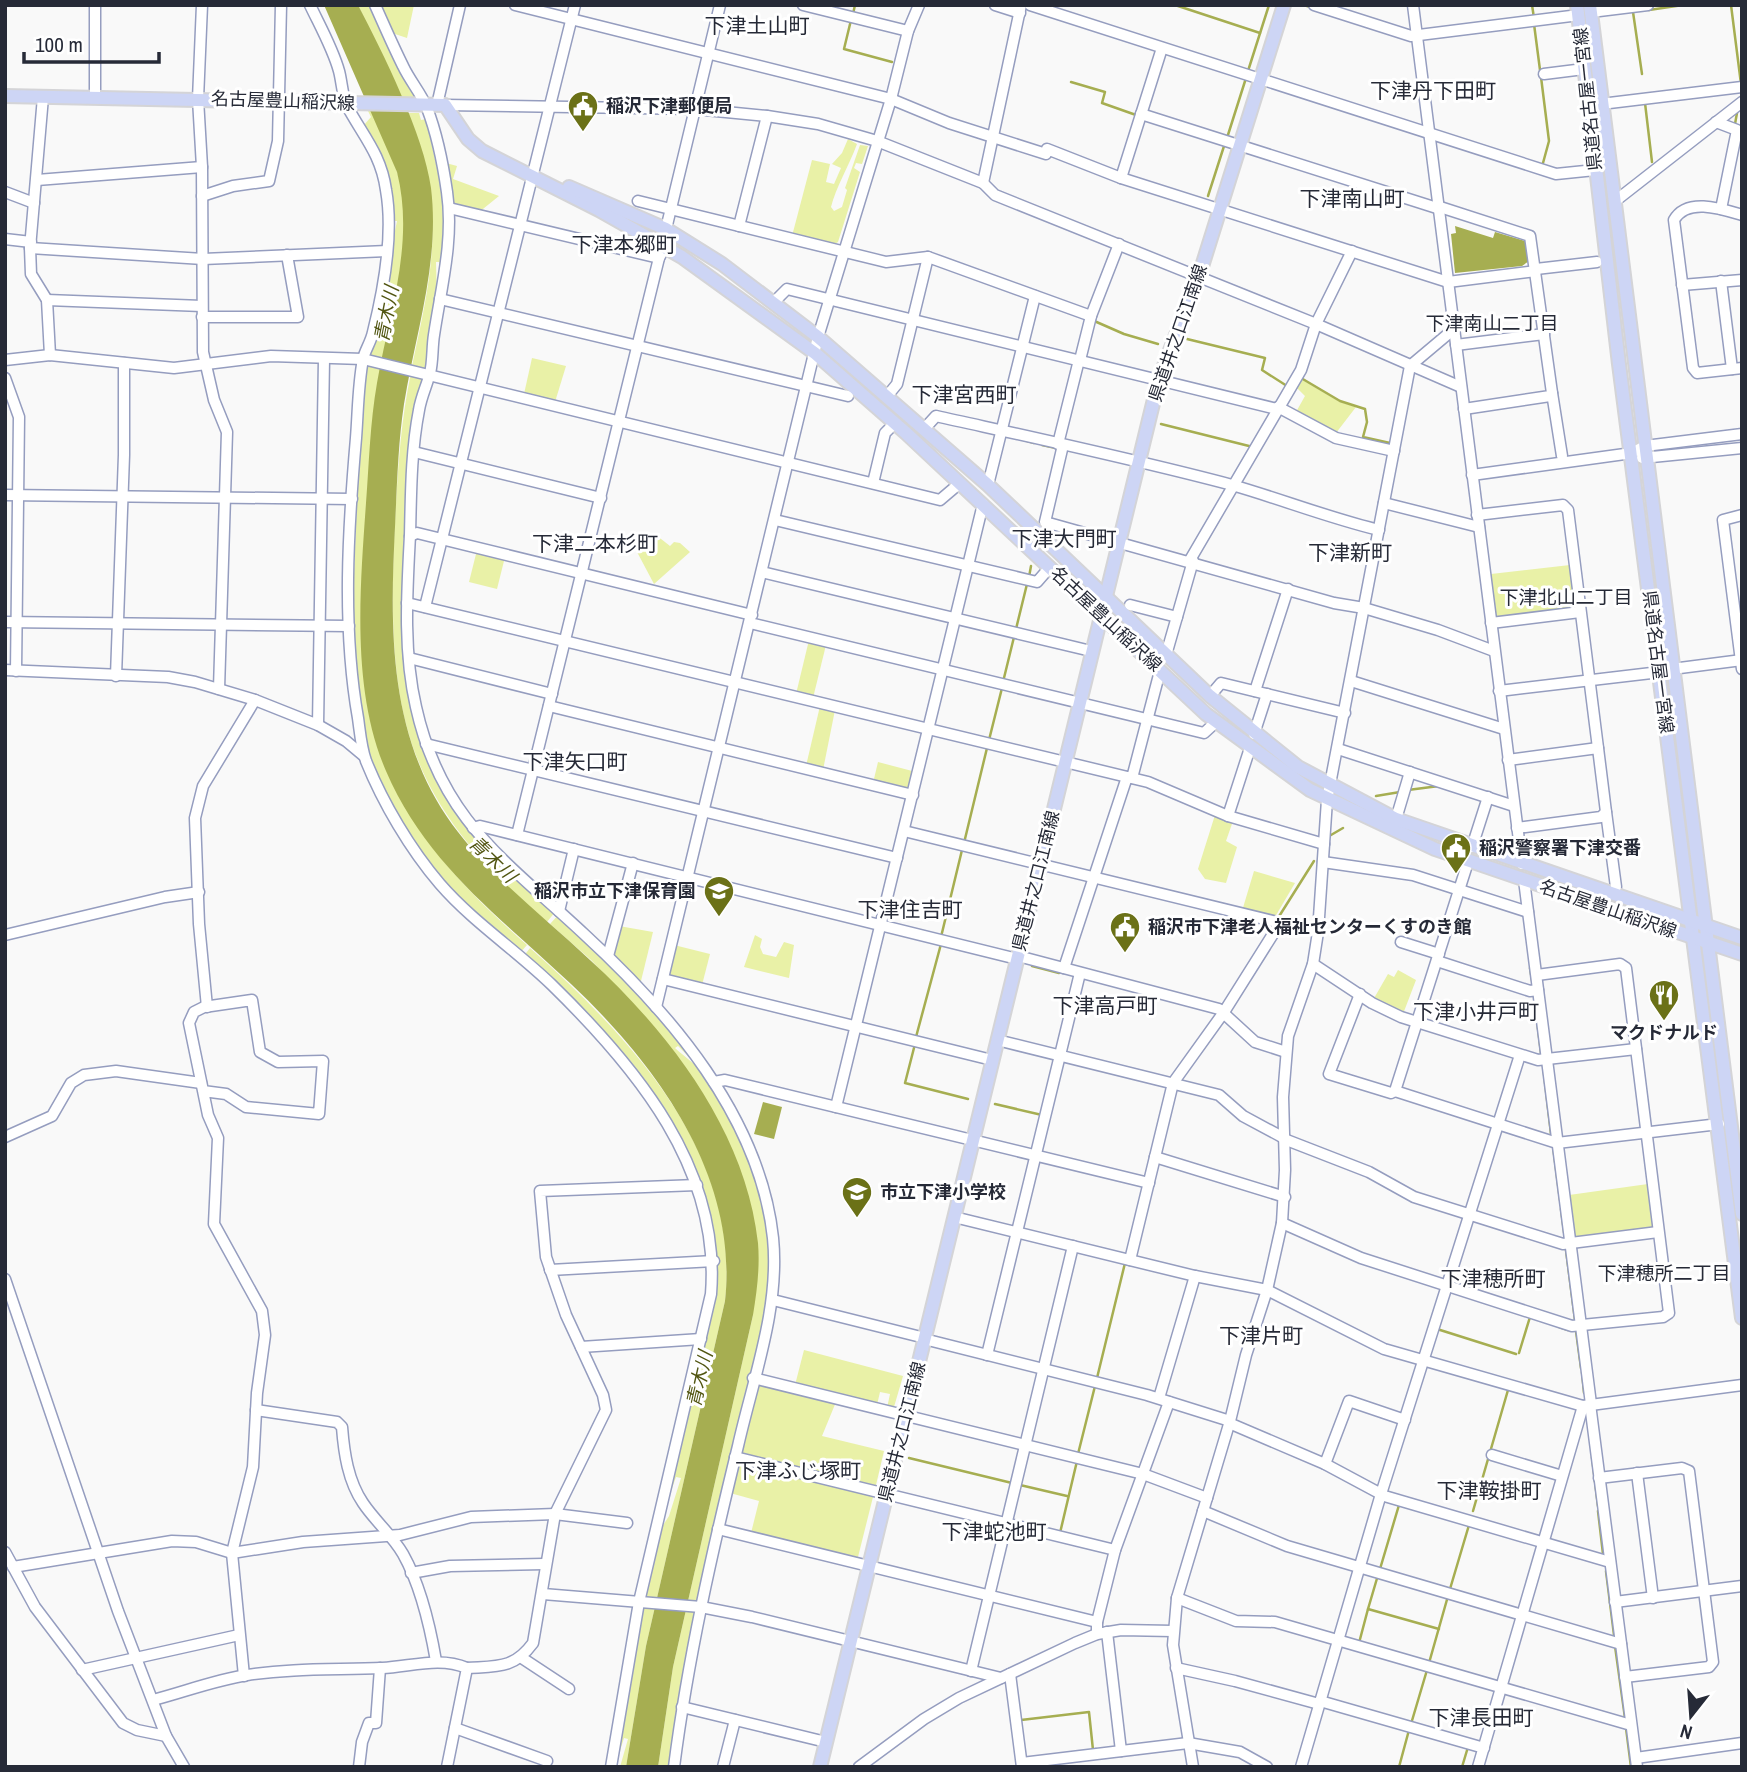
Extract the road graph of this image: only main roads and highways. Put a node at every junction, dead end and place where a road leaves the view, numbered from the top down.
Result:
1 (1284, 5) edge
2 (1584, 9) edge
3 (5, 96) edge
4 (532, 175) junction
5 (1104, 597) junction
6 (1100, 614) junction
7 (1666, 670) junction
8 (1691, 922) junction
9 (1704, 926) junction
10 (1692, 937) junction
11 (1742, 938) edge
12 (1707, 942) junction
13 (1742, 954) edge
14 (1740, 1179) edge
15 (1742, 1214) edge
16 (1742, 1318) edge
17 (820, 1767) edge

1 - 5 main road, 県道井之口江南線
2 - 7 main road, 県道名古屋一宮線
2 - 7 main road, 県道名古屋一宮線
3 - 4 main road, 名古屋豊山稲沢線
4 - 5 main road, 名古屋豊山稲沢線
4 - 6 main road, 名古屋豊山稲沢線
5 - 6 main road, 県道井之口江南線
5 - 8 main road, 名古屋豊山稲沢線
6 - 10 main road, 名古屋豊山稲沢線
6 - 17 main road, 県道井之口江南線
7 - 8 main road, 県道名古屋一宮線
7 - 9 main road, 県道名古屋一宮線
8 - 9 main road, 名古屋豊山稲沢線
8 - 10 main road, 県道名古屋一宮線
9 - 11 main road, 名古屋豊山稲沢線
9 - 12 main road, 県道名古屋一宮線
10 - 12 main road, 名古屋豊山稲沢線
10 - 16 main road, 県道名古屋一宮線
12 - 13 main road, 名古屋豊山稲沢線
12 - 14 main road, 県道名古屋一宮線
14 - 15 main road, 県道名古屋一宮線

